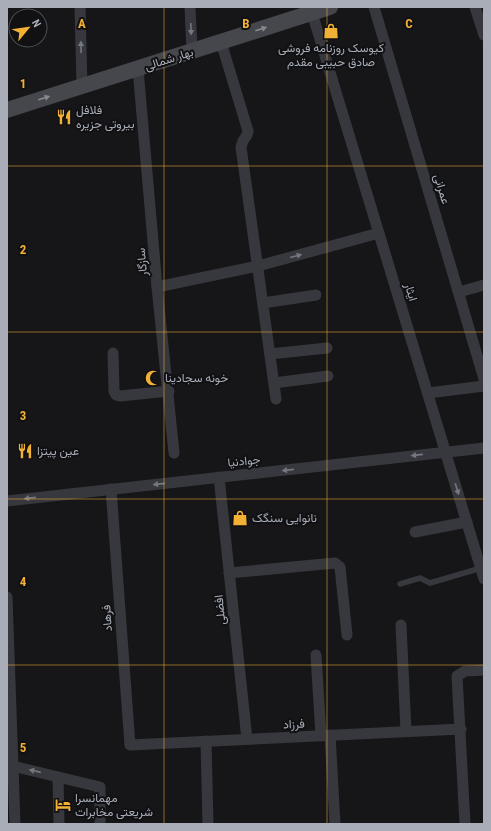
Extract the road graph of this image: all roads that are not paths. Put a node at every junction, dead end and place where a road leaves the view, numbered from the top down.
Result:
1 (80, 7) edge
2 (190, 7) edge
3 (330, 7) edge
4 (374, 7) edge
5 (475, 7) edge
6 (312, 13) junction
7 (484, 35) edge
8 (220, 42) junction
9 (192, 51) junction
10 (138, 69) junction
11 (82, 86) junction
12 (7, 110) edge
13 (379, 233) junction
14 (258, 266) junction
15 (484, 285) edge
16 (157, 287) junction
17 (459, 292) junction
18 (316, 295) dead end
19 (263, 303) junction
20 (327, 348) dead end
21 (113, 353) dead end
22 (270, 354) junction
23 (328, 376) dead end
24 (484, 378) edge
25 (274, 383) junction
26 (484, 386) edge
27 (168, 391) junction
28 (428, 393) junction
29 (276, 399) dead end
30 (484, 448) edge
31 (445, 452) junction
32 (174, 453) dead end
33 (219, 477) junction
34 (111, 489) junction
35 (7, 501) edge
36 (467, 522) junction
37 (415, 532) dead end
38 (479, 545) edge
39 (480, 568) junction
40 (229, 573) junction
41 (484, 579) edge
42 (400, 584) dead end
43 (7, 597) edge
44 (401, 625) dead end
45 (347, 635) dead end
46 (316, 655) dead end
47 (484, 670) edge
48 (461, 729) junction
49 (406, 731) junction
50 (325, 735) junction
51 (246, 739) junction
52 (206, 741) junction
53 (130, 745) joint
54 (10, 766) edge
55 (58, 777) junction
56 (15, 824) edge
57 (60, 824) edge
58 (100, 824) edge
59 (208, 824) edge
60 (335, 824) edge
61 (465, 824) edge

11 -> 1 street
2 -> 9 street
3 - 6 main road, بهار شمالی
4 - 17 street, عمرانی
5 - 7 street
8 -> 6 main road, بهار شمالی
6 - 13 street, ایثار
8 - 9 main road, بهار شمالی
8 - 14 street
9 - 10 main road, بهار شمالی
10 - 11 main road, بهار شمالی
10 - 16 street, سازگار
12 -> 11 main road, بهار شمالی
14 -> 13 street
13 - 28 street, ایثار
14 - 16 street
14 - 19 street
15 - 17 street
16 - 27 street, سازگار
17 - 24 street, عمرانی
18 - 19 street
19 - 22 street
20 - 22 street
21 - 27 street
22 - 25 street
23 - 25 street
25 - 29 street
26 - 28 street
27 - 32 street, سازگار
28 - 31 street, ایثار
30 - 31 street, جوادنیا
31 -> 33 street, جوادنیا
31 -> 36 street, ایثار
33 -> 34 street, جوادنیا
33 - 40 street, افضلی
34 -> 35 street, جوادنیا
34 - 53 street, فرهاد
36 - 37 street
36 - 38 street, ایثار
38 - 39 street, ایثار
39 - 41 street, ایثار
39 - 42 lane
40 - 45 street
40 - 51 street, افضلی
43 - 54 street
44 - 49 street
46 - 50 street
47 - 48 street
48 - 49 street, فرزاد
48 - 61 street
49 - 50 street, فرزاد
50 - 51 street, فرزاد
50 - 60 street
51 - 52 street, فرزاد
52 - 53 street, فرزاد
52 - 59 street
55 -> 54 street
54 - 56 street
55 - 57 street
55 - 58 street

